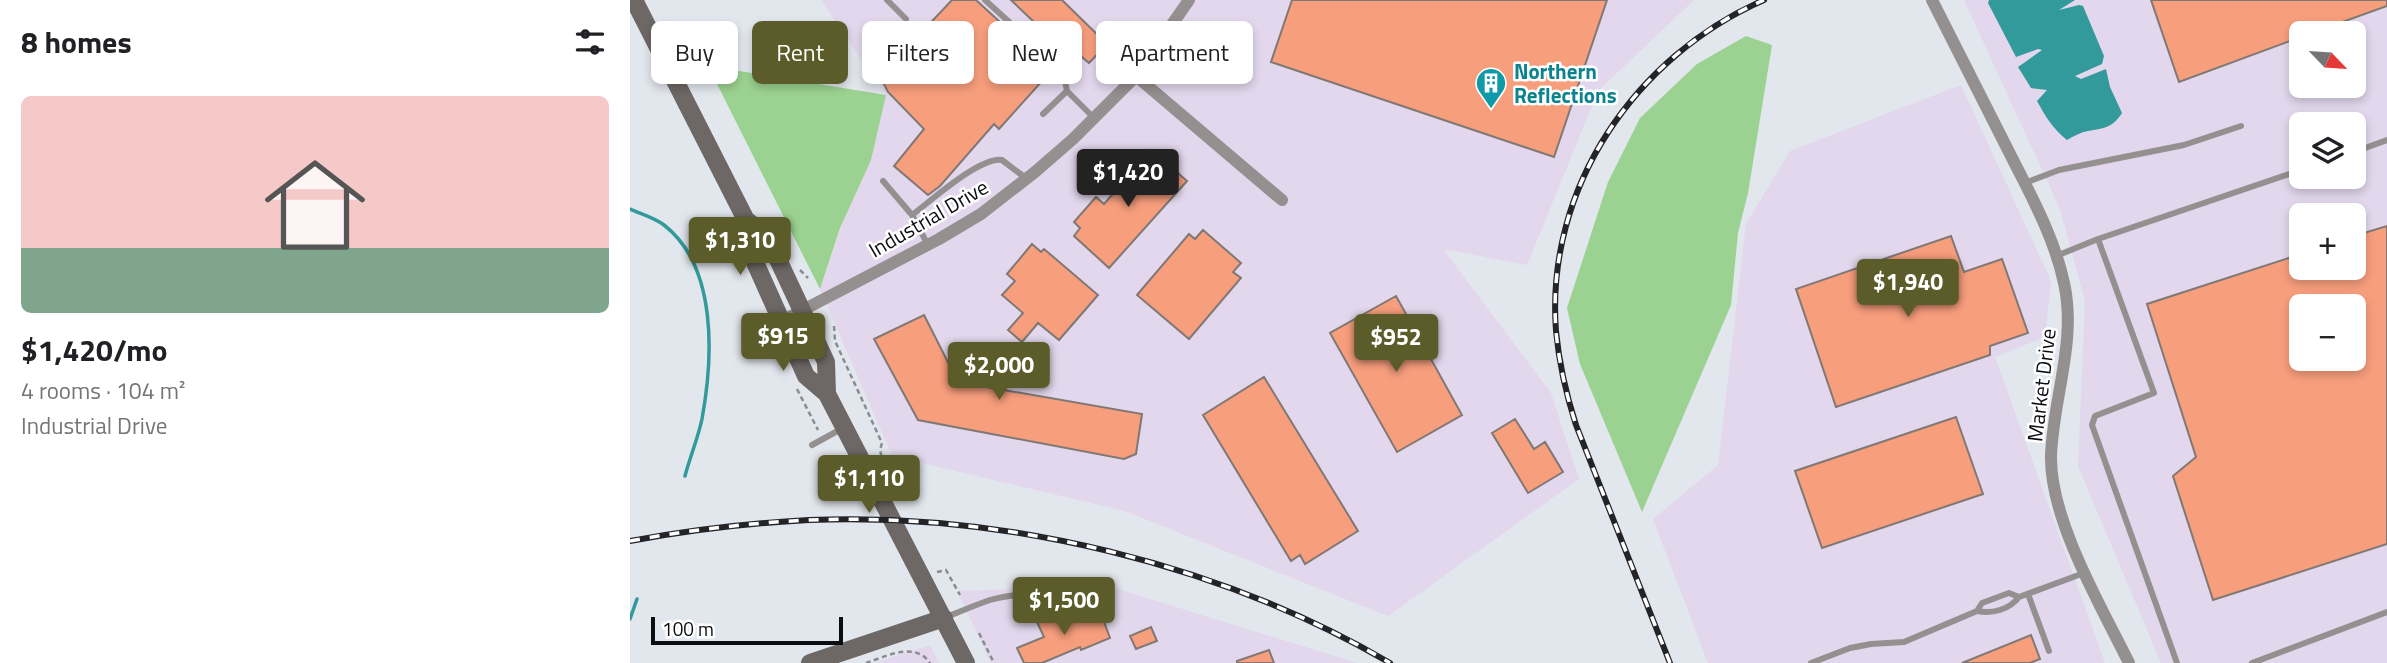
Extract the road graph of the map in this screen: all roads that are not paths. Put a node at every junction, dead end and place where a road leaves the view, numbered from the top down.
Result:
1 (634, 0) edge
2 (887, 0) edge
3 (985, 0) edge
4 (1189, 0) edge
5 (1932, 0) edge
6 (906, 19) dead end
7 (1174, 21) edge
8 (1128, 84) edge
9 (1145, 84) edge
10 (1067, 91) junction
11 (1043, 114) dead end
12 (1094, 118) junction
13 (2241, 126) dead end
14 (2387, 140) edge
15 (2366, 148) edge
16 (2289, 174) edge
17 (1027, 179) junction
18 (883, 181) dead end
19 (2025, 183) junction
20 (1282, 200) dead end
21 (912, 215) junction
22 (746, 220) junction
23 (2098, 239) junction
24 (928, 245) junction
25 (2056, 256) junction
26 (801, 310) junction
27 (780, 321) junction
28 (827, 394) junction
29 (845, 427) junction
30 (812, 445) dead end
31 (2085, 573) junction
32 (2028, 594) junction
33 (2019, 597) junction
34 (1089, 599) dead end
35 (1977, 611) junction
36 (2387, 612) edge
37 (944, 618) junction
38 (2049, 651) dead end
39 (821, 661) edge
40 (966, 663) edge
41 (1811, 663) edge
42 (2129, 663) edge
43 (2177, 663) edge
44 (2252, 663) edge

1 - 22 main road
2 - 6 lane
3 - 10 lane
4 - 7 street, Industrial Drive
5 - 19 street, Market Drive
8 - 12 street, Industrial Drive
9 - 20 street
10 - 11 lane
10 - 12 lane
12 - 17 street, Industrial Drive
13 - 19 lane
14 - 15 lane
16 - 23 lane
17 - 21 lane
17 - 24 street, Industrial Drive
18 - 21 lane
19 - 25 street, Market Drive
21 - 24 lane
22 - 26 main road
22 - 27 main road
23 - 25 lane
23 - 43 lane
24 - 26 street, Industrial Drive
25 - 31 street, Market Drive
26 - 27 street, Industrial Drive
26 - 28 main road
27 - 28 main road
28 - 29 main road
29 - 30 lane
29 - 37 main road
31 - 32 lane
31 - 42 street, Market Drive
32 - 33 lane
32 - 38 lane
33 - 35 lane
33 - 35 lane
34 - 37 lane
35 - 41 lane
36 - 44 lane
37 - 39 main road
37 - 40 main road

